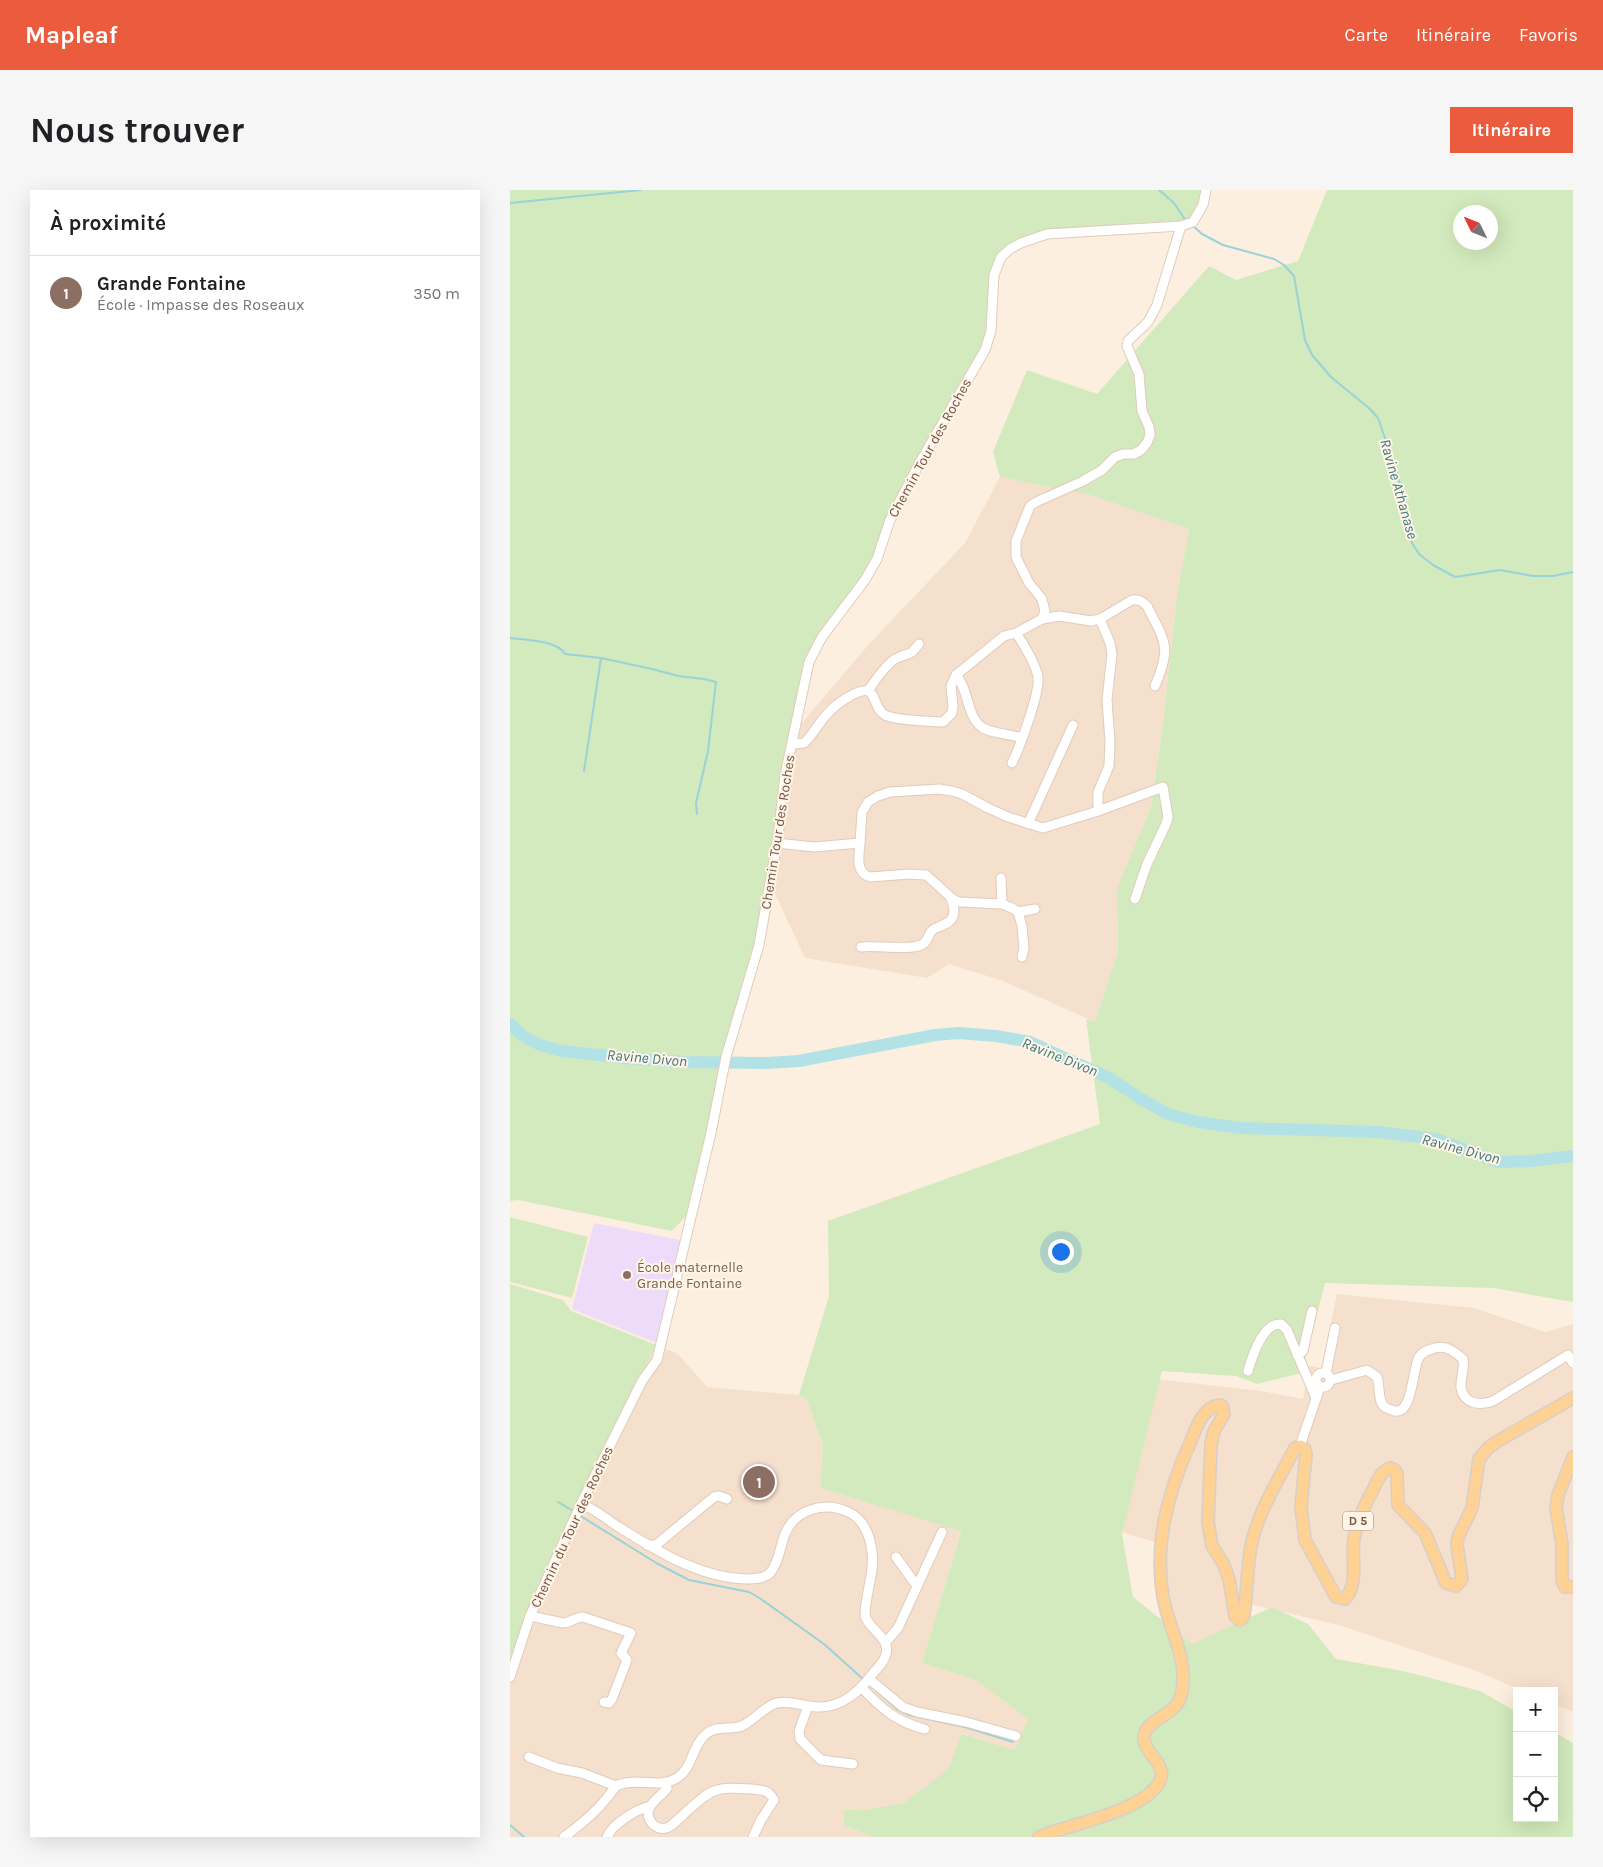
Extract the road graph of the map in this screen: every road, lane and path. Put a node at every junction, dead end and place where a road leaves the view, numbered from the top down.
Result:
1 (1206, 190) edge
2 (1181, 226) junction
3 (1042, 619) junction
4 (1100, 619) junction
5 (1016, 633) junction
6 (920, 644) dead end
7 (956, 675) junction
8 (1154, 686) dead end
9 (868, 691) junction
10 (1073, 725) dead end
11 (1022, 738) junction
12 (793, 744) junction
13 (1012, 763) dead end
14 (1098, 811) junction
15 (1028, 824) junction
16 (776, 843) junction
17 (860, 843) junction
18 (1001, 878) dead end
19 (950, 897) junction
20 (1135, 899) dead end
21 (1002, 904) junction
22 (1034, 908) dead end
23 (1018, 912) junction
24 (861, 947) dead end
25 (1022, 957) dead end
26 (1312, 1312) dead end
27 (1335, 1328) dead end
28 (1297, 1355) junction
29 (1573, 1363) edge
30 (1248, 1371) dead end
31 (1328, 1377) junction
32 (642, 1381) joint
33 (1316, 1398) junction
34 (1573, 1398) edge
35 (1300, 1446) junction
36 (1573, 1457) edge
37 (727, 1499) dead end
38 (582, 1504) junction
39 (942, 1532) dead end
40 (646, 1544) junction
41 (896, 1557) dead end
42 (917, 1586) junction
43 (1573, 1587) edge
44 (530, 1616) junction
45 (886, 1642) junction
46 (510, 1677) edge
47 (869, 1679) junction
48 (861, 1687) junction
49 (604, 1702) dead end
50 (808, 1706) junction
51 (925, 1729) dead end
52 (1016, 1736) dead end
53 (529, 1757) dead end
54 (853, 1764) dead end
55 (665, 1783) junction
56 (616, 1786) junction
57 (650, 1806) junction
58 (564, 1837) edge
59 (607, 1837) edge
60 (753, 1837) edge
61 (1038, 1837) edge

1 - 2 street
2 - 3 street
2 - 12 street, Chemin Tour des Roches
3 - 4 street
3 - 5 street
4 - 8 street
4 - 14 street
5 - 7 street
5 - 11 street
6 - 9 street
7 - 9 street
7 - 11 street
9 - 12 street
10 - 15 street
11 - 13 street
12 - 16 street, Chemin Tour des Roches
14 - 15 street
14 - 20 street
15 - 17 street
16 - 17 street
16 - 32 street, Chemin Tour des Roches
17 - 19 street
18 - 21 street
19 - 21 street
19 - 24 street
21 - 23 street
22 - 23 street
23 - 25 street
26 - 28 street
27 - 31 street
28 - 30 street
28 - 33 street
29 - 31 street
31 - 33 street
32 - 38 street, Chemin du Tour des Roches
33 - 35 street
34 - 35 main road, D 5
35 - 61 main road
36 - 43 main road
37 - 40 street
38 - 40 street
38 - 44 street, Chemin du Tour des Roches
39 - 42 street
40 - 45 street
41 - 42 street
42 - 45 street
44 - 46 street, Chemin du Tour des Roches
44 - 49 street
45 - 47 street
47 - 48 street
47 - 52 street
48 - 50 street
48 - 51 street
50 - 54 street
50 - 55 street
53 - 56 street
55 - 56 street
55 - 57 street
56 - 58 street
57 - 59 street
57 - 60 street

